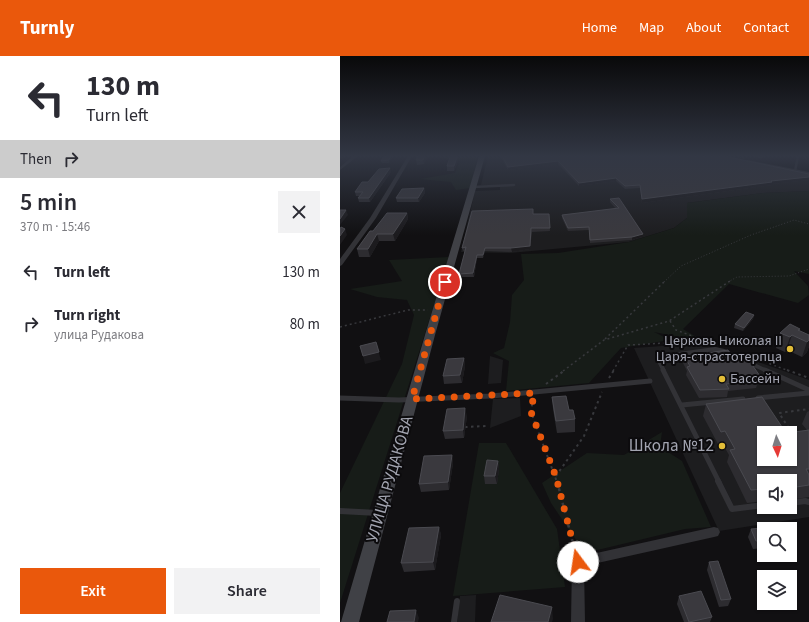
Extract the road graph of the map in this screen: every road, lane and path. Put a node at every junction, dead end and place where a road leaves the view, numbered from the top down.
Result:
1 (394, 182) edge
2 (474, 182) edge
3 (514, 185) dead end
4 (473, 187) junction
5 (809, 224) edge
6 (340, 264) edge
7 (809, 269) edge
8 (437, 310) junction
9 (340, 327) edge
10 (604, 340) junction
11 (650, 381) dead end
12 (809, 391) edge
13 (534, 393) junction
14 (340, 398) edge
15 (753, 398) edge
16 (412, 399) junction
17 (746, 399) edge
18 (682, 405) junction
19 (809, 409) edge
20 (487, 426) dead end
21 (788, 426) edge
22 (465, 427) edge
23 (797, 502) edge
24 (809, 502) edge
25 (757, 506) edge
26 (340, 510) edge
27 (380, 513) junction
28 (714, 532) dead end
29 (578, 562) junction
30 (457, 601) dead end
31 (350, 622) edge
32 (454, 622) edge
33 (578, 622) edge

1 - 6 street
2 - 4 main road, УЛИЦА РУДАКОВА
3 - 4 lane
4 - 8 main road, УЛИЦА РУДАКОВА
5 - 10 path
7 - 10 path
8 - 9 path
8 - 16 main road, УЛИЦА РУДАКОВА
10 - 13 path
11 - 13 lane
12 - 15 lane
12 - 18 lane
13 - 16 lane
13 - 29 path
14 - 16 lane
16 - 27 main road, УЛИЦА РУДАКОВА
17 - 18 lane
18 - 25 lane
19 - 21 path
20 - 22 path
23 - 24 lane
26 - 27 lane
27 - 31 main road, УЛИЦА РУДАКОВА
28 - 29 street
29 - 33 street
30 - 32 lane

